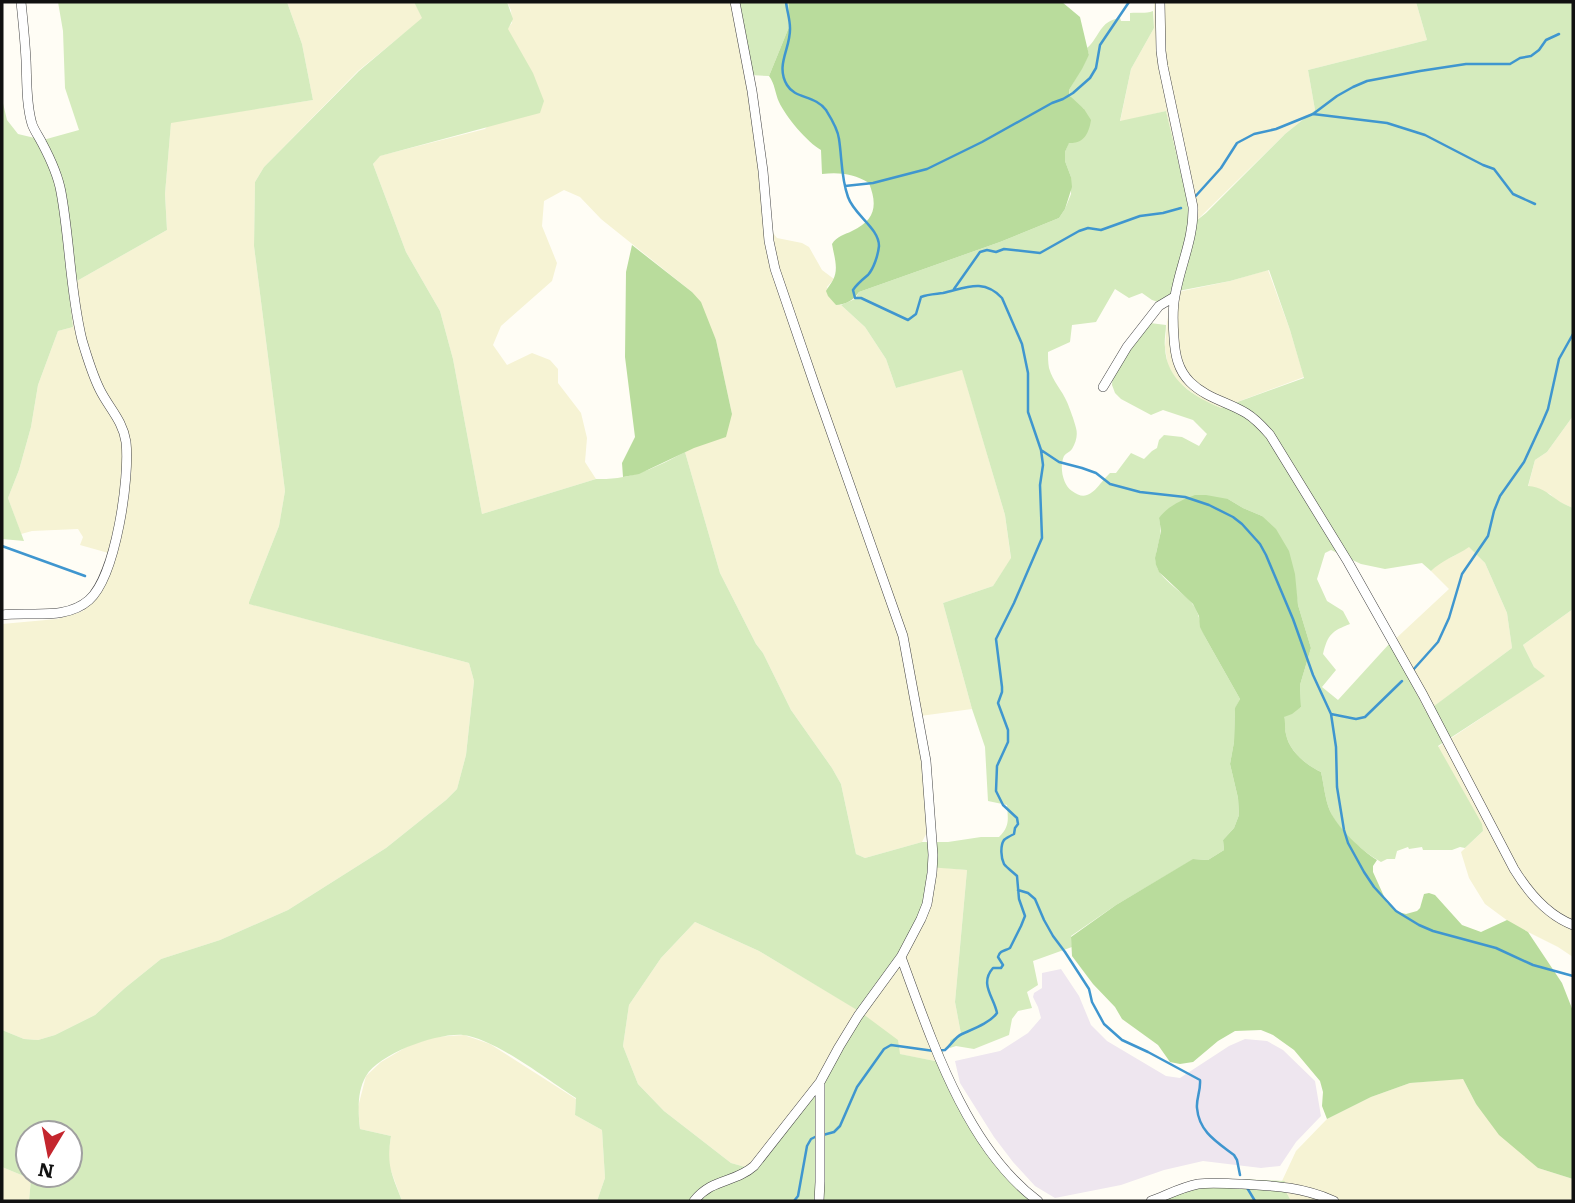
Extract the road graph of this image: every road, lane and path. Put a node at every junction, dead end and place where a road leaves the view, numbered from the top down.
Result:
1 (21, 2) edge
2 (735, 2) edge
3 (1160, 2) edge
4 (1174, 297) junction
5 (1103, 387) dead end
6 (2, 615) edge
7 (1573, 925) edge
8 (901, 957) junction
9 (820, 1082) junction
10 (694, 1201) edge
11 (819, 1201) edge
12 (1038, 1201) edge
13 (1151, 1201) edge
14 (1334, 1201) edge

1 - 6 street
2 - 8 street
3 - 4 street
4 - 5 street
4 - 7 street
8 - 9 street
8 - 12 street
9 - 10 street
9 - 11 street
13 - 14 street

